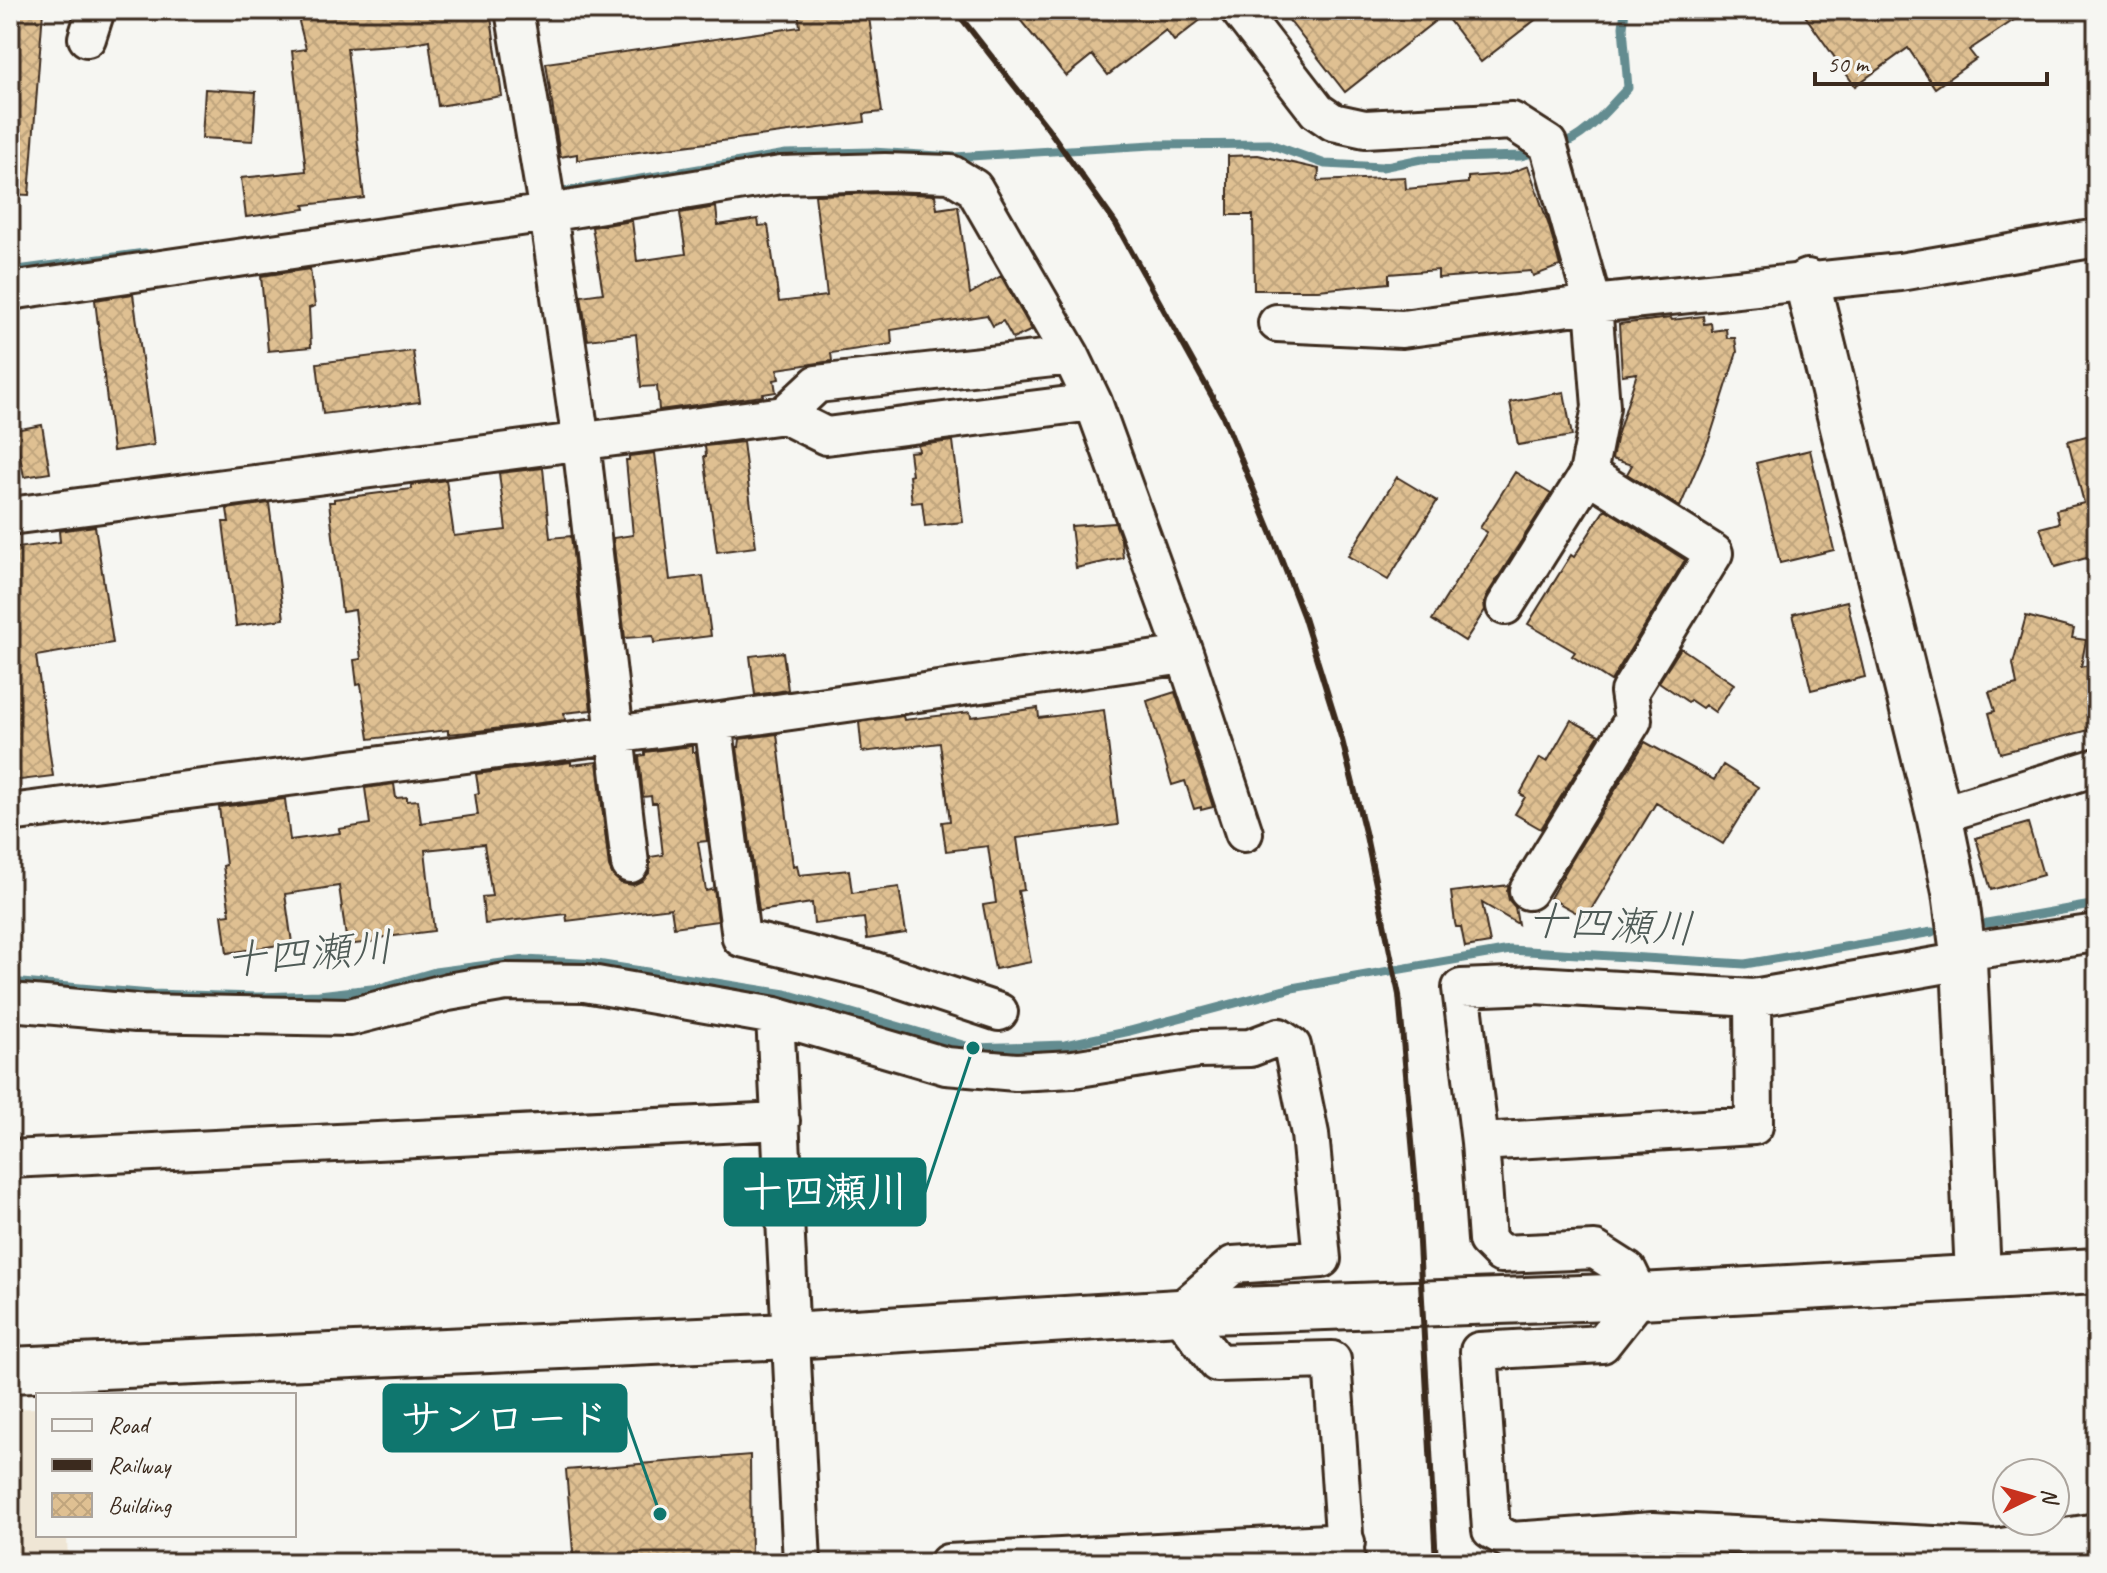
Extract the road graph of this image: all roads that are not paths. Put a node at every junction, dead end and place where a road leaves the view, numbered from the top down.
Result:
1 (514, 10) edge
2 (1239, 10) edge
3 (548, 213) junction
4 (2097, 238) edge
5 (1807, 282) junction
6 (10, 291) edge
7 (1593, 304) junction
8 (1277, 323) dead end
9 (1071, 356) junction
10 (1093, 402) junction
11 (784, 415) junction
12 (581, 442) junction
13 (1588, 474) junction
14 (10, 516) edge
15 (1505, 606) dead end
16 (1185, 655) junction
17 (713, 722) junction
18 (614, 735) junction
19 (2097, 767) edge
20 (10, 813) edge
21 (1939, 815) junction
22 (1244, 833) dead end
23 (630, 864) dead end
24 (1528, 891) dead end
25 (2097, 933) edge
26 (1963, 957) junction
27 (1753, 998) junction
28 (10, 1002) edge
29 (999, 1012) dead end
30 (775, 1016) junction
31 (781, 1121) junction
32 (1480, 1142) junction
33 (10, 1159) edge
34 (2097, 1271) edge
35 (1978, 1276) junction
36 (1640, 1296) junction
37 (1179, 1312) junction
38 (790, 1336) junction
39 (10, 1370) edge
40 (2097, 1532) edge
41 (1346, 1553) edge
42 (802, 1563) edge
43 (948, 1563) edge

1 - 3 street
2 - 7 street
3 - 6 street
3 - 9 street
3 - 12 street
4 - 5 street
5 - 7 street
5 - 21 street
7 - 8 street
7 - 13 street
9 - 10 street
9 - 11 street
10 - 11 street
10 - 16 street
11 - 12 street
12 - 14 street
12 - 18 street
13 - 15 street
13 - 24 street
16 - 17 street
16 - 22 street
17 - 18 street
17 - 29 street
18 - 20 street
18 - 23 street
19 - 21 street
21 - 26 street
25 - 26 street
26 - 27 street
26 - 35 street
27 - 32 street
27 - 32 street
28 - 30 street
30 - 31 street
30 - 37 street
31 - 33 street
31 - 38 street
32 - 36 street
34 - 35 street
35 - 36 street
36 - 37 street
36 - 40 street
37 - 38 street
37 - 41 street
38 - 39 street
38 - 42 street
41 - 43 street

